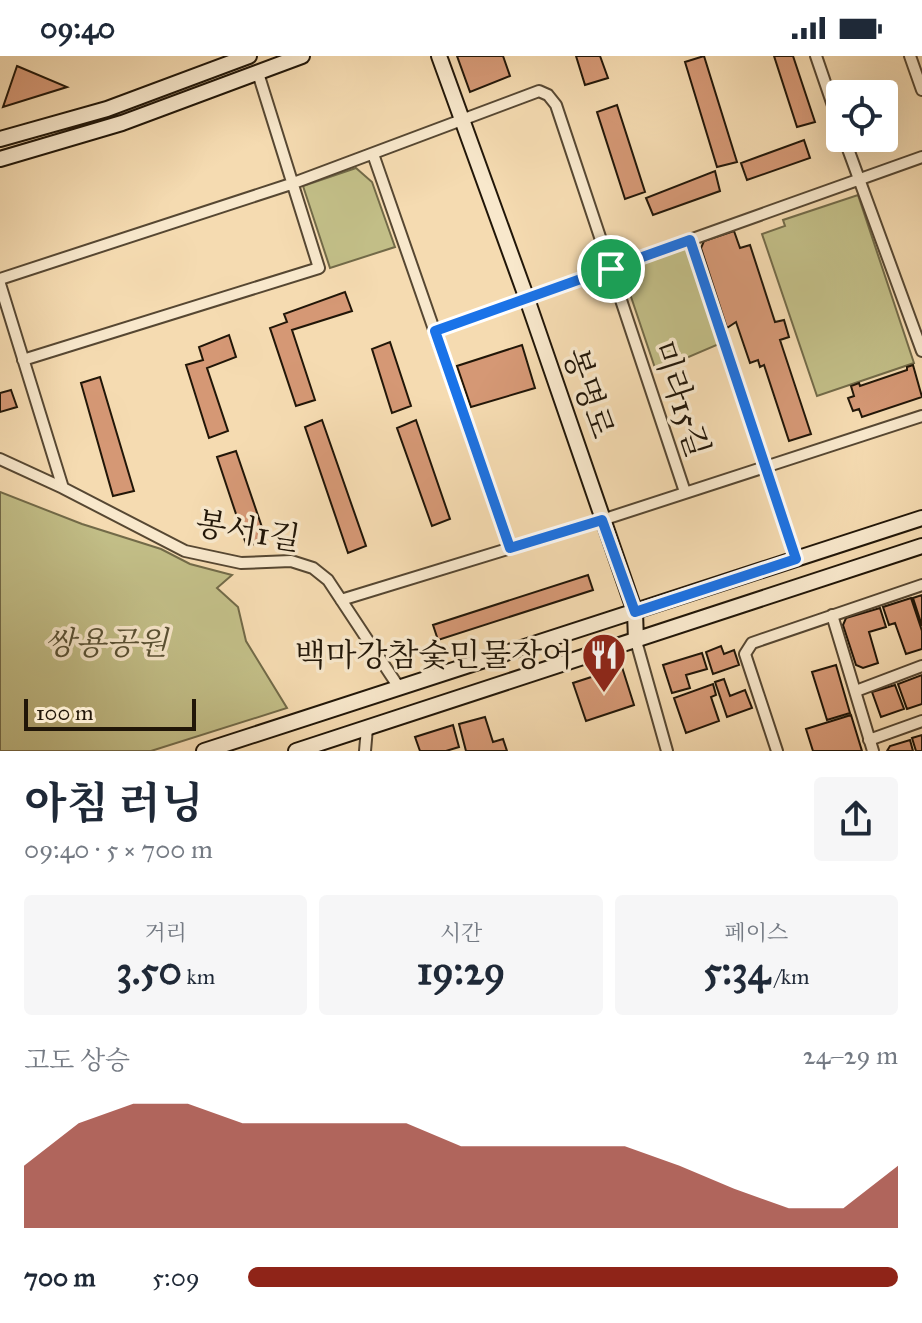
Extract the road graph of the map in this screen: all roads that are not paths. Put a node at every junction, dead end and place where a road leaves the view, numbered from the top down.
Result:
1 (249, 56) edge
2 (302, 56) edge
3 (439, 56) edge
4 (816, 56) edge
5 (910, 56) edge
6 (258, 73) junction
7 (826, 85) edge
8 (922, 90) edge
9 (460, 120) junction
10 (0, 139) edge
11 (849, 152) edge
12 (373, 154) junction
13 (922, 157) edge
14 (0, 159) edge
15 (858, 179) junction
16 (291, 184) junction
17 (690, 240) junction
18 (611, 269) junction
19 (0, 281) edge
20 (527, 299) junction
21 (435, 331) junction
22 (922, 351) edge
23 (23, 360) junction
24 (922, 416) edge
25 (0, 459) edge
26 (764, 468) junction
27 (63, 488) junction
28 (685, 492) junction
29 (922, 518) edge
30 (602, 520) junction
31 (922, 546) edge
32 (510, 548) junction
33 (796, 559) junction
34 (922, 585) edge
35 (341, 600) junction
36 (635, 612) junction
37 (832, 615) junction
38 (636, 641) junction
39 (922, 666) edge
40 (398, 686) junction
41 (856, 691) junction
42 (922, 721) edge
43 (367, 728) junction
44 (871, 746) edge
45 (204, 751) edge
46 (296, 751) edge
47 (365, 751) edge
48 (667, 751) edge
49 (777, 751) edge

1 - 10 main road
2 - 6 main road
3 - 9 main road, 봉명로
4 - 7 street
5 - 8 street
6 - 14 main road
6 - 16 street
9 - 12 street, 미라15길
9 - 18 street, 미라15길
9 - 20 main road, 봉명로
11 - 15 street
12 - 16 street, 미라15길
12 - 21 street
13 - 15 street
15 - 17 street
15 - 22 street
16 - 19 street, 미라15길
16 - 23 street
17 - 18 street
17 - 26 street
18 - 20 street
18 - 28 street, 미라15길
19 - 23 street
20 - 21 street
20 - 30 main road, 봉명로
21 - 32 street
23 - 27 street
24 - 26 street
25 - 27 street, 봉서1길
26 - 28 street
26 - 33 street
27 - 35 street, 봉서1길
28 - 30 street
29 - 33 main road
30 - 32 street
30 - 36 main road, 봉명로
31 - 38 main road
32 - 35 street
33 - 36 main road
34 - 37 street
35 - 40 street, 봉서1길
36 - 38 main road, 봉명로
36 - 40 main road
37 - 41 street
37 - 49 street
38 - 43 main road
38 - 48 street
39 - 41 street
40 - 45 main road
41 - 44 street
42 - 44 street
43 - 46 main road
43 - 47 street

